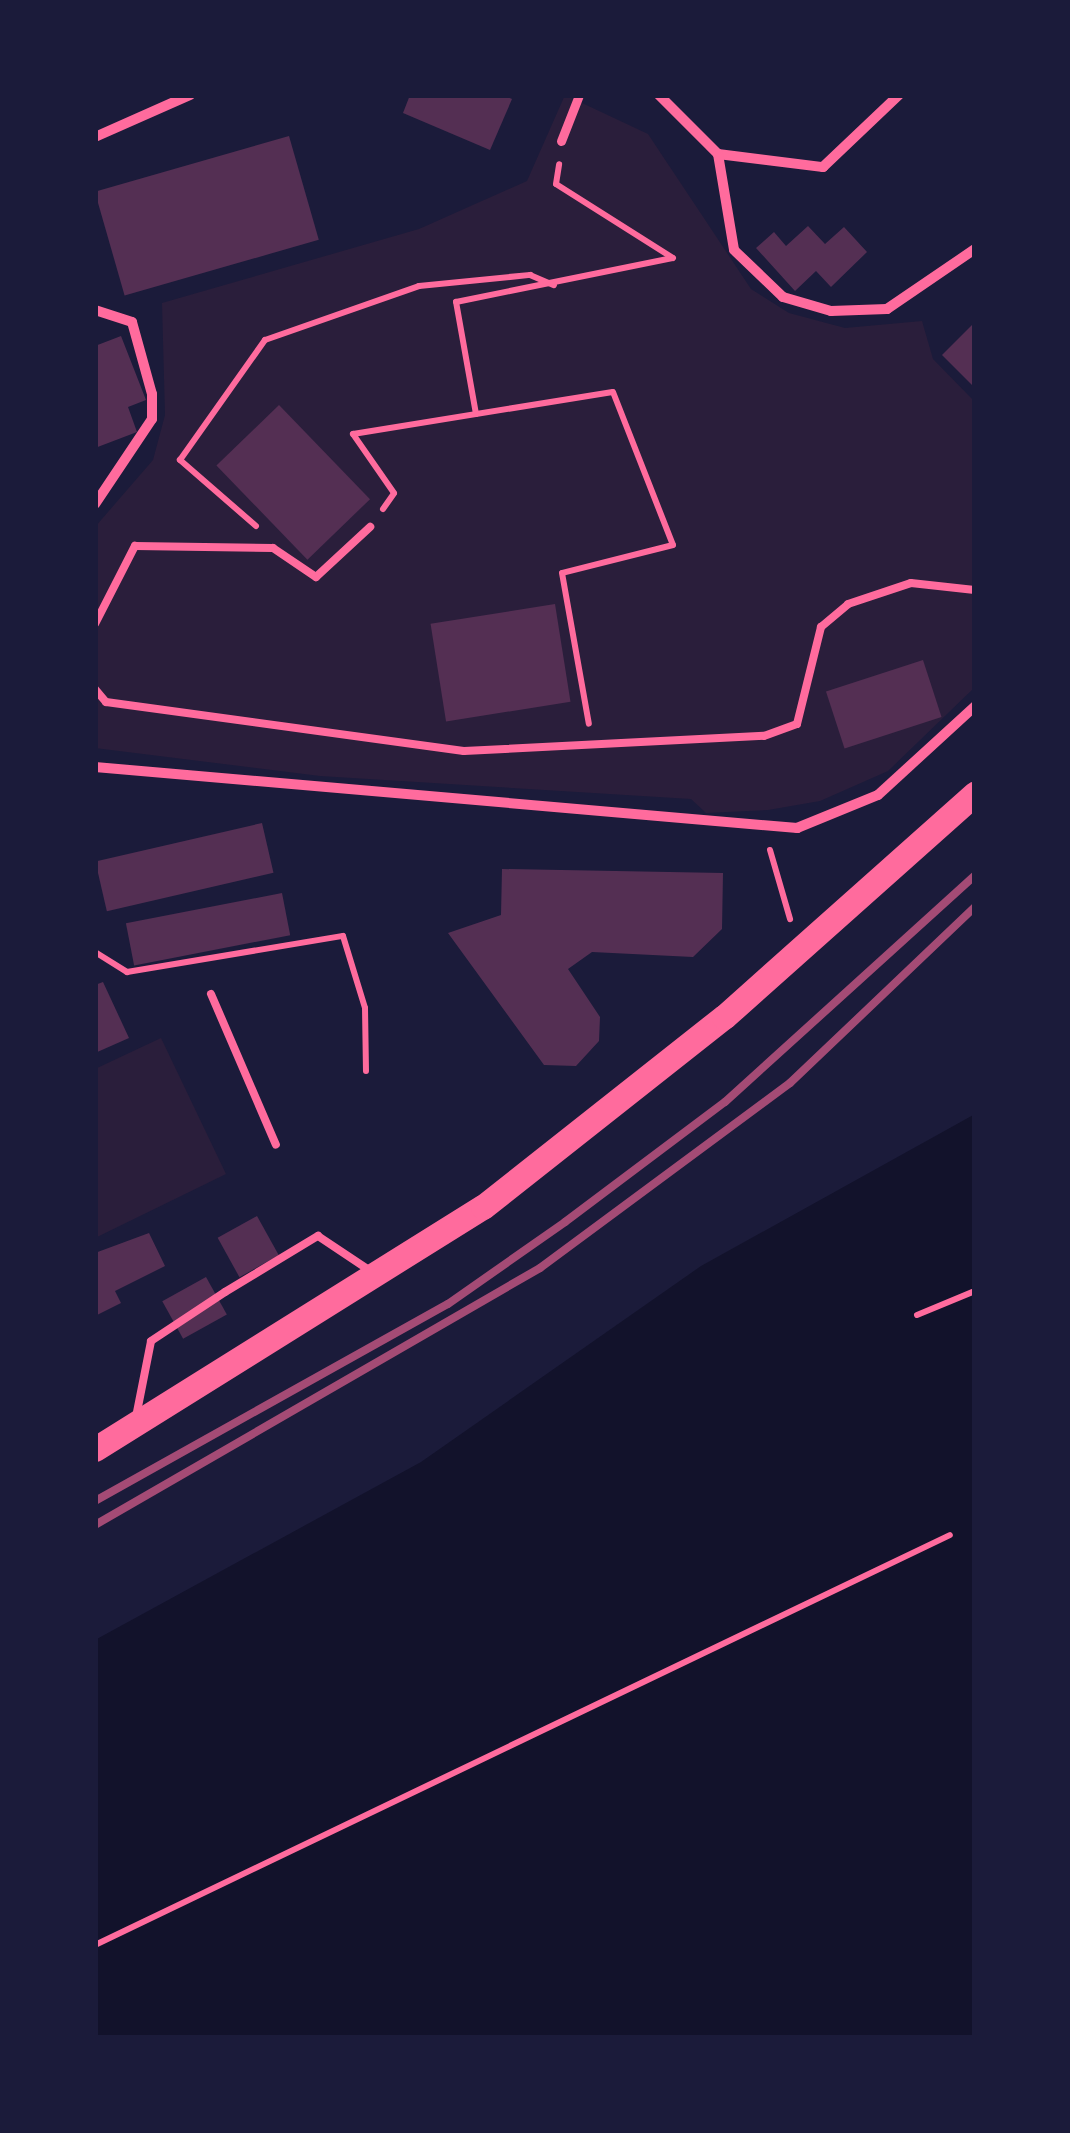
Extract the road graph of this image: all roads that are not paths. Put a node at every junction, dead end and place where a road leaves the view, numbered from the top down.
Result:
1 (190, 95) edge
2 (579, 95) edge
3 (659, 95) edge
4 (900, 95) edge
5 (95, 138) edge
6 (562, 141) road end
7 (718, 154) junction
8 (975, 249) edge
9 (95, 310) edge
10 (95, 504) edge
11 (370, 527) road end
12 (975, 590) edge
13 (95, 624) edge
14 (95, 689) edge
15 (975, 706) edge
16 (95, 768) edge
17 (975, 793) edge
18 (211, 994) dead end
19 (276, 1145) dead end
20 (376, 1276) junction
21 (134, 1427) junction
22 (95, 1448) edge

1 - 5 street
2 - 6 street
3 - 7 street
4 - 7 street
7 - 8 street
9 - 10 street
11 - 13 lane
12 - 14 lane
15 - 16 street
17 - 20 main road
18 - 19 lane
20 - 21 main road
20 - 21 lane
21 - 22 main road

